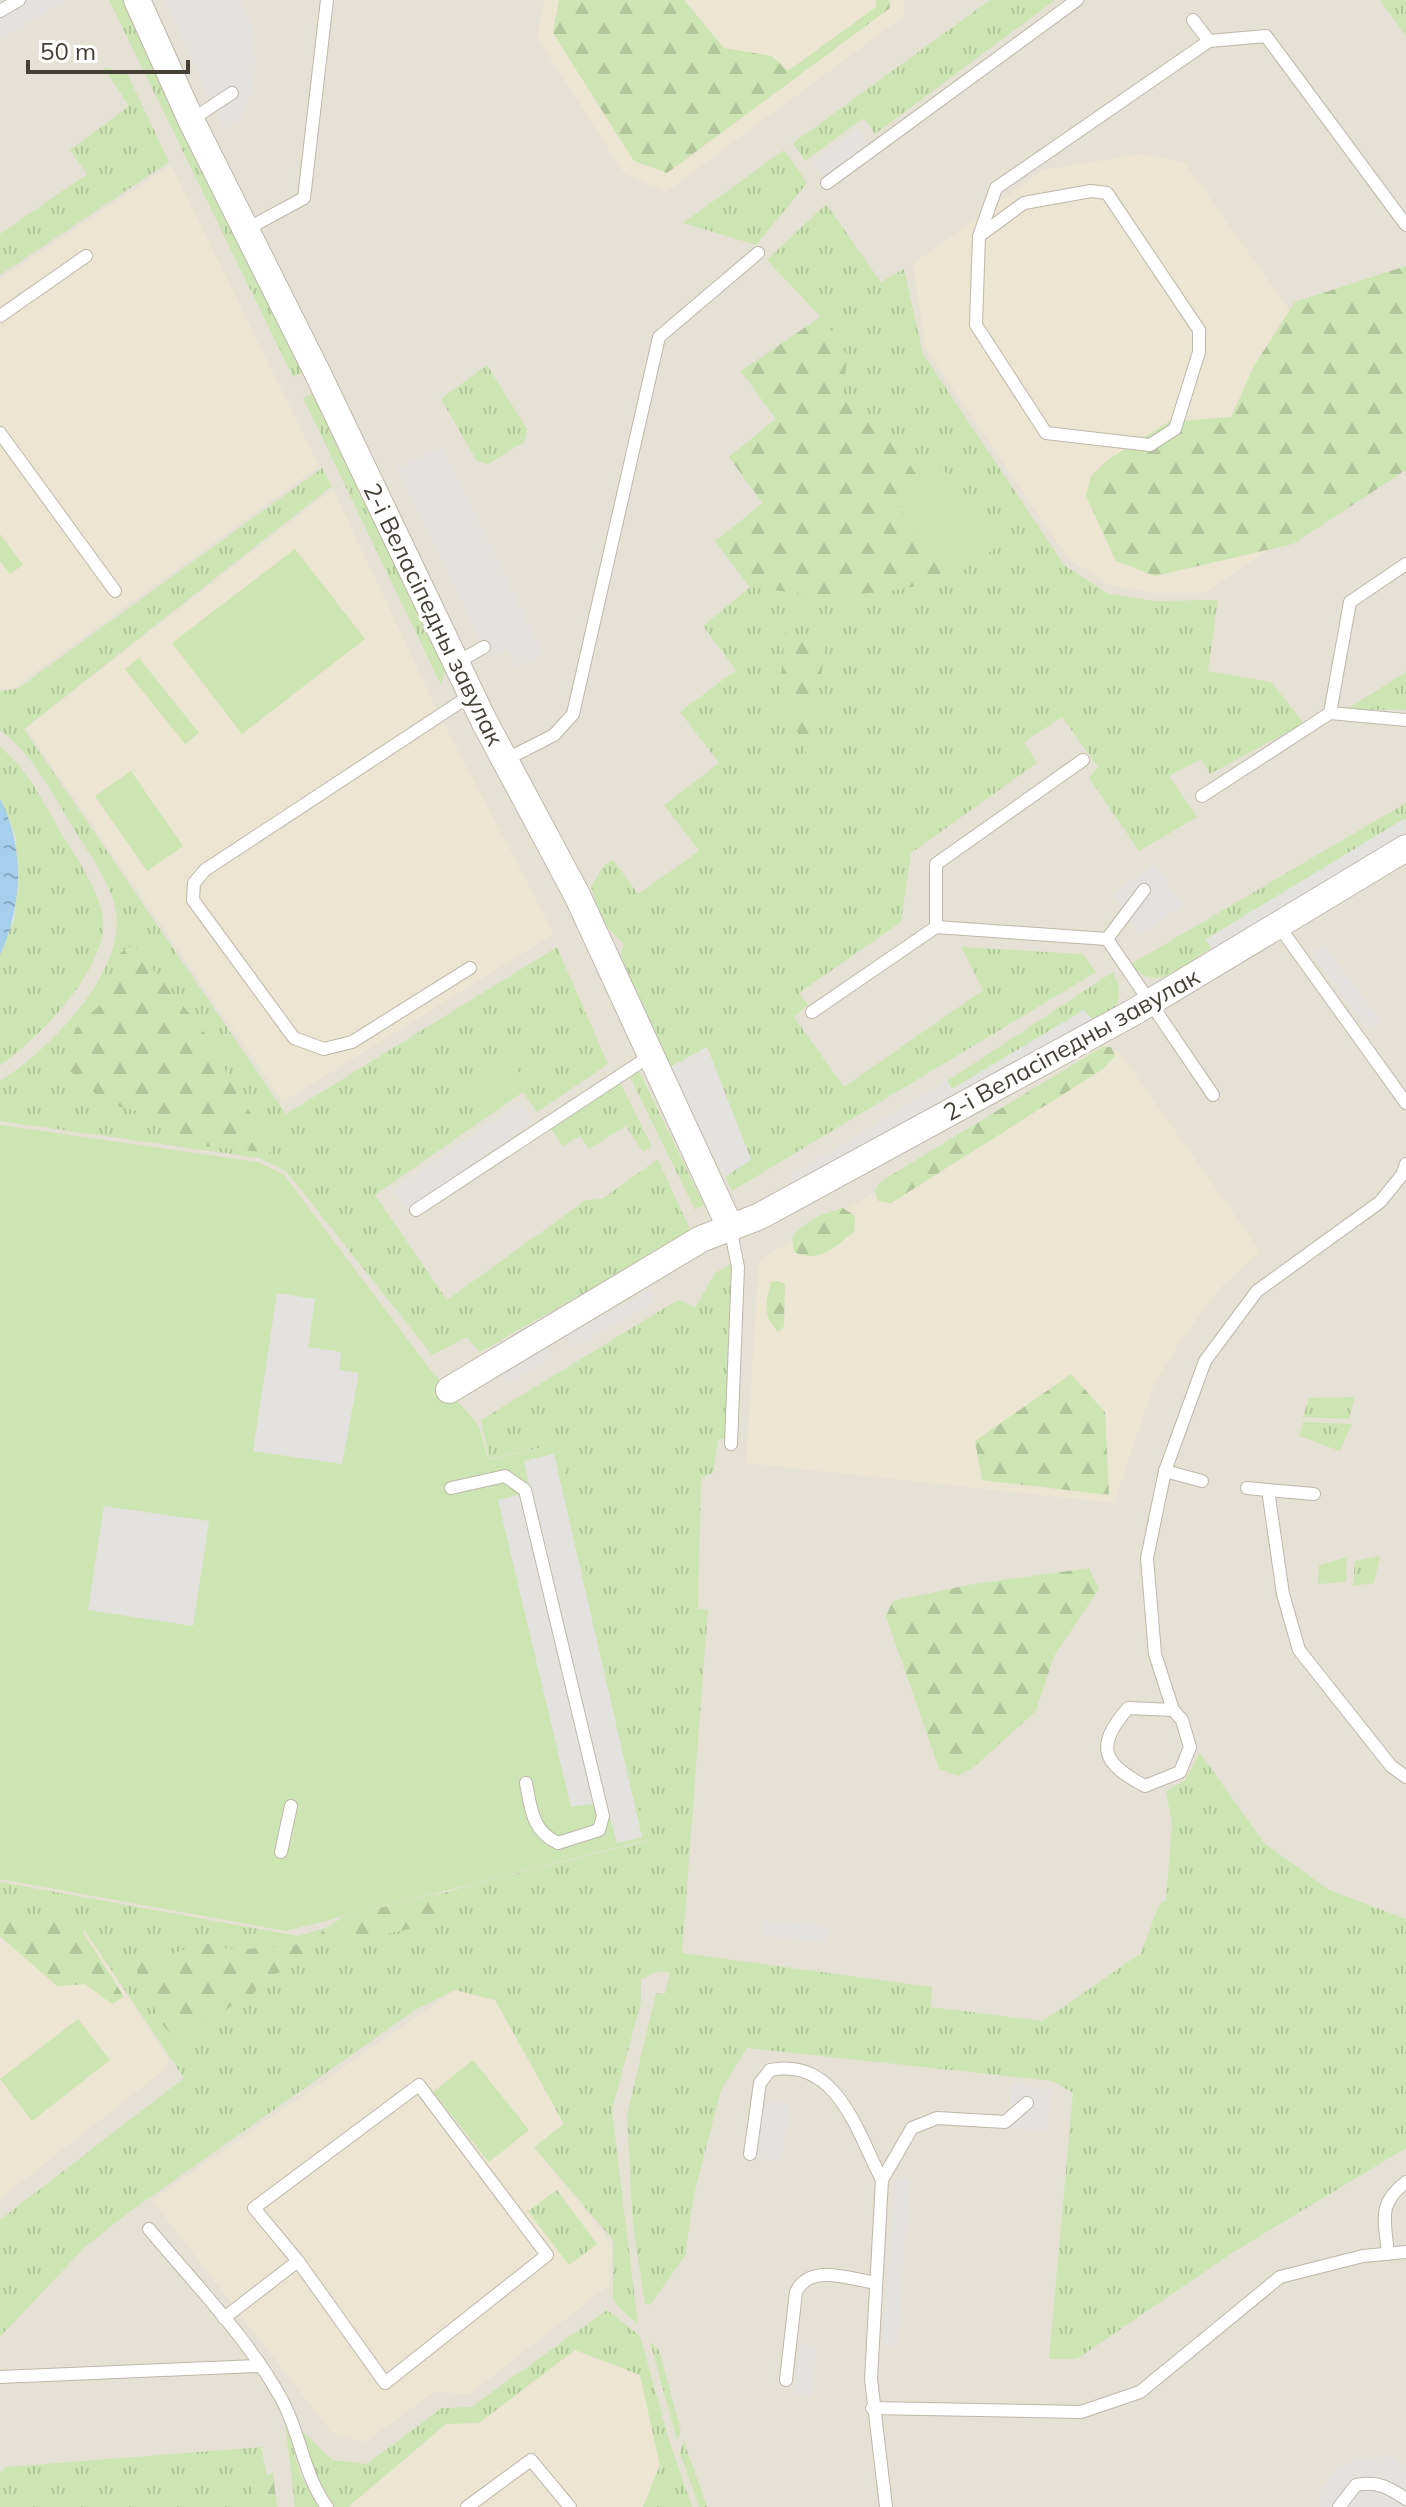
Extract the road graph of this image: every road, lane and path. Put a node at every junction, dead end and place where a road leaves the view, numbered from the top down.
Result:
1 (19, 0) edge
2 (137, 0) edge
3 (327, 0) edge
4 (1077, 0) edge
5 (0, 11) edge
6 (1193, 20) dead end
7 (1209, 41) junction
8 (232, 93) dead end
9 (191, 120) junction
10 (827, 183) dead end
11 (1406, 225) edge
12 (247, 229) junction
13 (979, 236) junction
14 (758, 253) dead end
15 (86, 256) dead end
16 (0, 316) edge
17 (0, 433) edge
18 (1406, 564) edge
19 (115, 591) dead end
20 (484, 647) dead end
21 (456, 663) junction
22 (471, 695) junction
23 (1330, 713) junction
24 (1406, 720) edge
25 (505, 760) junction
26 (1083, 760) dead end
27 (1202, 796) dead end
28 (1406, 848) edge
29 (1144, 890) dead end
30 (1278, 925) junction
31 (936, 927) junction
32 (1107, 939) junction
33 (470, 968) dead end
34 (1150, 1002) junction
35 (812, 1012) dead end
36 (650, 1056) junction
37 (1213, 1095) dead end
38 (1406, 1103) edge
39 (1406, 1164) edge
40 (416, 1210) dead end
41 (730, 1227) junction
42 (449, 1390) dead end
43 (731, 1444) dead end
44 (1165, 1471) junction
45 (1202, 1481) dead end
46 (451, 1488) dead end
47 (1247, 1488) dead end
48 (1268, 1490) junction
49 (1314, 1494) dead end
50 (1173, 1710) junction
51 (1406, 1777) edge
52 (526, 1783) dead end
53 (291, 1806) dead end
54 (281, 1852) dead end
55 (1027, 2103) dead end
56 (750, 2154) dead end
57 (882, 2180) junction
58 (1406, 2182) edge
59 (149, 2229) dead end
60 (1406, 2252) edge
61 (1388, 2254) junction
62 (298, 2261) junction
63 (876, 2283) junction
64 (224, 2318) junction
65 (258, 2366) junction
66 (0, 2377) edge
67 (786, 2380) dead end
68 (872, 2408) junction
69 (1406, 2499) edge
70 (327, 2507) edge
71 (467, 2507) edge
72 (570, 2507) edge
73 (886, 2507) edge
74 (1339, 2507) edge

1 - 5 lane
2 - 9 street, 2-і Веласіпедны завулак
3 - 12 lane
4 - 10 lane
6 - 7 lane
7 - 11 lane
7 - 13 lane
8 - 9 lane
9 - 12 street, 2-і Веласіпедны завулак
12 - 21 street, 2-і Веласіпедны завулак
13 - 13 lane
14 - 25 lane
15 - 16 lane
17 - 19 lane
18 - 23 lane
20 - 21 lane
21 - 22 street, 2-і Веласіпедны завулак
22 - 25 street, 2-і Веласіпедны завулак
22 - 33 lane
23 - 24 lane
23 - 27 lane
25 - 36 street, 2-і Веласіпедны завулак
26 - 31 lane
28 - 30 street, 2-і Веласіпедны завулак
29 - 32 lane
30 - 34 street, 2-і Веласіпедны завулак
30 - 38 lane
31 - 32 lane
31 - 35 lane
32 - 34 lane
34 - 37 lane
34 - 41 street, 2-і Веласіпедны завулак
36 - 40 lane
36 - 41 street, 2-і Веласіпедны завулак
39 - 44 lane
41 - 42 street, 2-і Веласіпедны завулак
41 - 43 lane
44 - 45 lane
44 - 50 lane
46 - 52 lane
47 - 48 lane
48 - 49 lane
48 - 51 lane
50 - 50 lane
53 - 54 lane
55 - 57 lane
56 - 57 lane
57 - 63 lane
58 - 61 lane
59 - 64 lane
60 - 61 lane
61 - 68 lane
62 - 62 lane
62 - 64 lane
63 - 67 lane
63 - 68 lane
64 - 65 lane
65 - 66 lane
65 - 70 lane
68 - 73 lane
69 - 74 lane
71 - 72 lane

